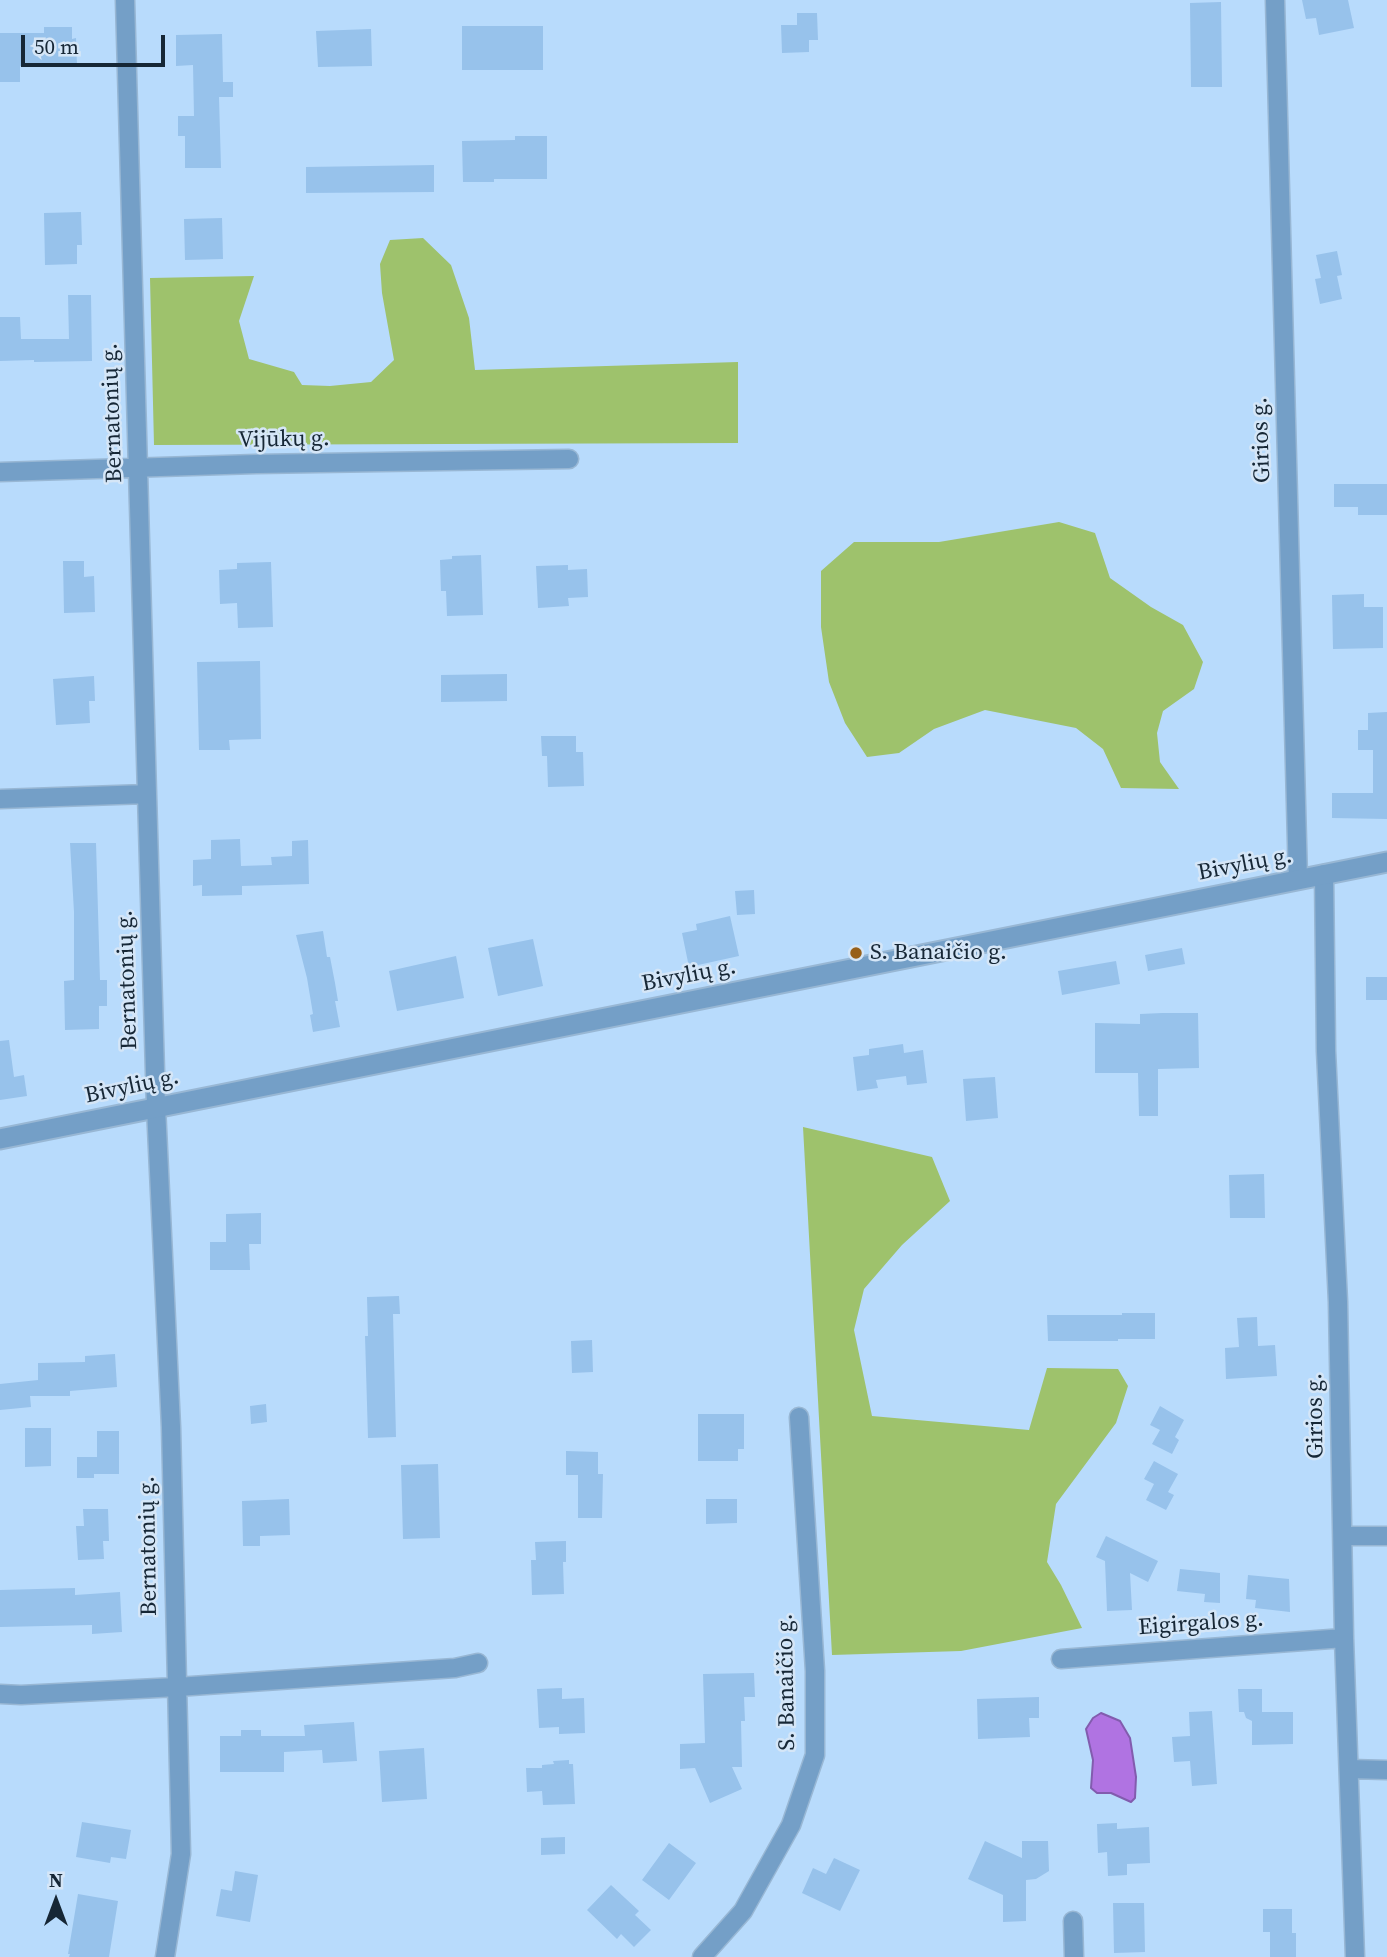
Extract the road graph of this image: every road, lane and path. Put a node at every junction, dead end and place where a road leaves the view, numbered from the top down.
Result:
1 (125, 0) edge
2 (1275, 0) edge
3 (569, 459) dead end
4 (139, 469) junction
5 (0, 472) edge
6 (147, 794) junction
7 (0, 799) edge
8 (1387, 862) edge
9 (1324, 874) junction
10 (1298, 880) junction
11 (156, 1107) junction
12 (0, 1139) edge
13 (799, 1417) dead end
14 (1343, 1536) junction
15 (1387, 1536) edge
16 (1344, 1638) junction
17 (1061, 1660) dead end
18 (478, 1663) dead end
19 (177, 1688) junction
20 (0, 1695) edge
21 (1349, 1769) junction
22 (1387, 1770) edge
23 (1073, 1921) dead end
24 (164, 1957) edge
25 (702, 1957) edge
26 (1074, 1957) edge
27 (1355, 1957) edge

1 - 4 street, Bernatonių g.
2 - 10 street, Girios g.
3 - 4 street, Vijūkų g.
4 - 5 street, Vijūkų g.
4 - 6 street, Bernatonių g.
6 - 7 street
6 - 11 street, Bernatonių g.
8 - 9 street, Bivylių g.
9 - 10 street, Bivylių g.
9 - 14 street, Girios g.
10 - 11 street, Bivylių g.
11 - 12 street, Bivylių g.
11 - 19 street, Bernatonių g.
13 - 25 street, S. Banaičio g.
14 - 15 street
14 - 16 street, Girios g.
16 - 17 street, Eigirgalos g.
16 - 21 street, Girios g.
18 - 19 street
19 - 20 street
19 - 24 street, Bernatonių g.
21 - 22 street
21 - 27 street, Girios g.
23 - 26 street

